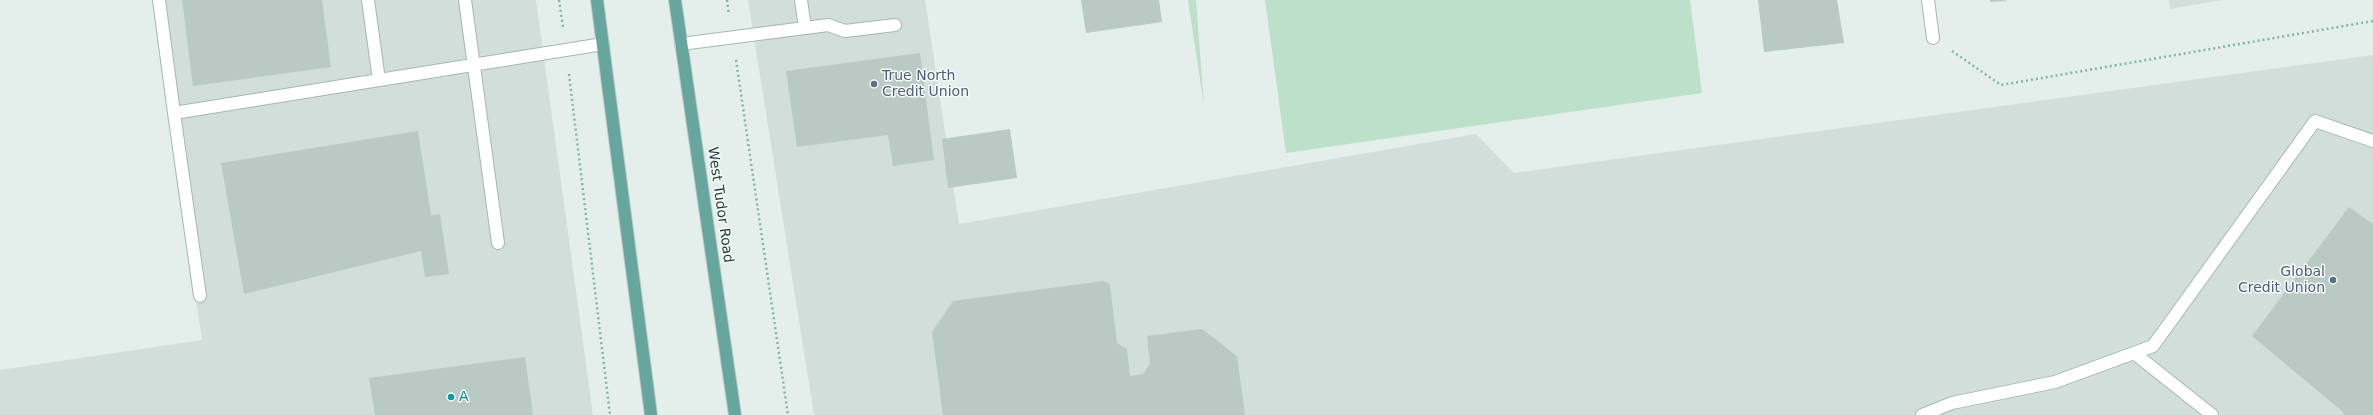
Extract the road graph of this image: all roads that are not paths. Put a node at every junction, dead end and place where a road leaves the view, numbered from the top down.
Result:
1 (159, 0) edge
2 (368, 0) edge
3 (465, 0) edge
4 (597, 0) edge
5 (675, 0) edge
6 (801, 0) edge
7 (1928, 0) edge
8 (895, 25) dead end
9 (805, 28) junction
10 (1933, 38) road end
11 (603, 44) junction
12 (682, 44) junction
13 (473, 64) junction
14 (379, 80) junction
15 (174, 113) junction
16 (2373, 141) edge
17 (498, 243) dead end
18 (200, 296) dead end
19 (2134, 353) junction
20 (651, 415) edge
21 (735, 415) edge
22 (1922, 415) edge
23 (2212, 415) edge

1 - 15 street
2 - 14 street
3 - 13 street
4 - 11 main road
5 - 12 main road, West Tudor Road
6 - 9 street
7 - 10 street
8 - 9 street
9 - 12 street
11 - 13 street
11 - 20 main road
12 - 21 main road, West Tudor Road
13 - 14 street
13 - 17 street
14 - 15 street
15 - 18 street
16 - 19 street
19 - 22 street
19 - 23 street

